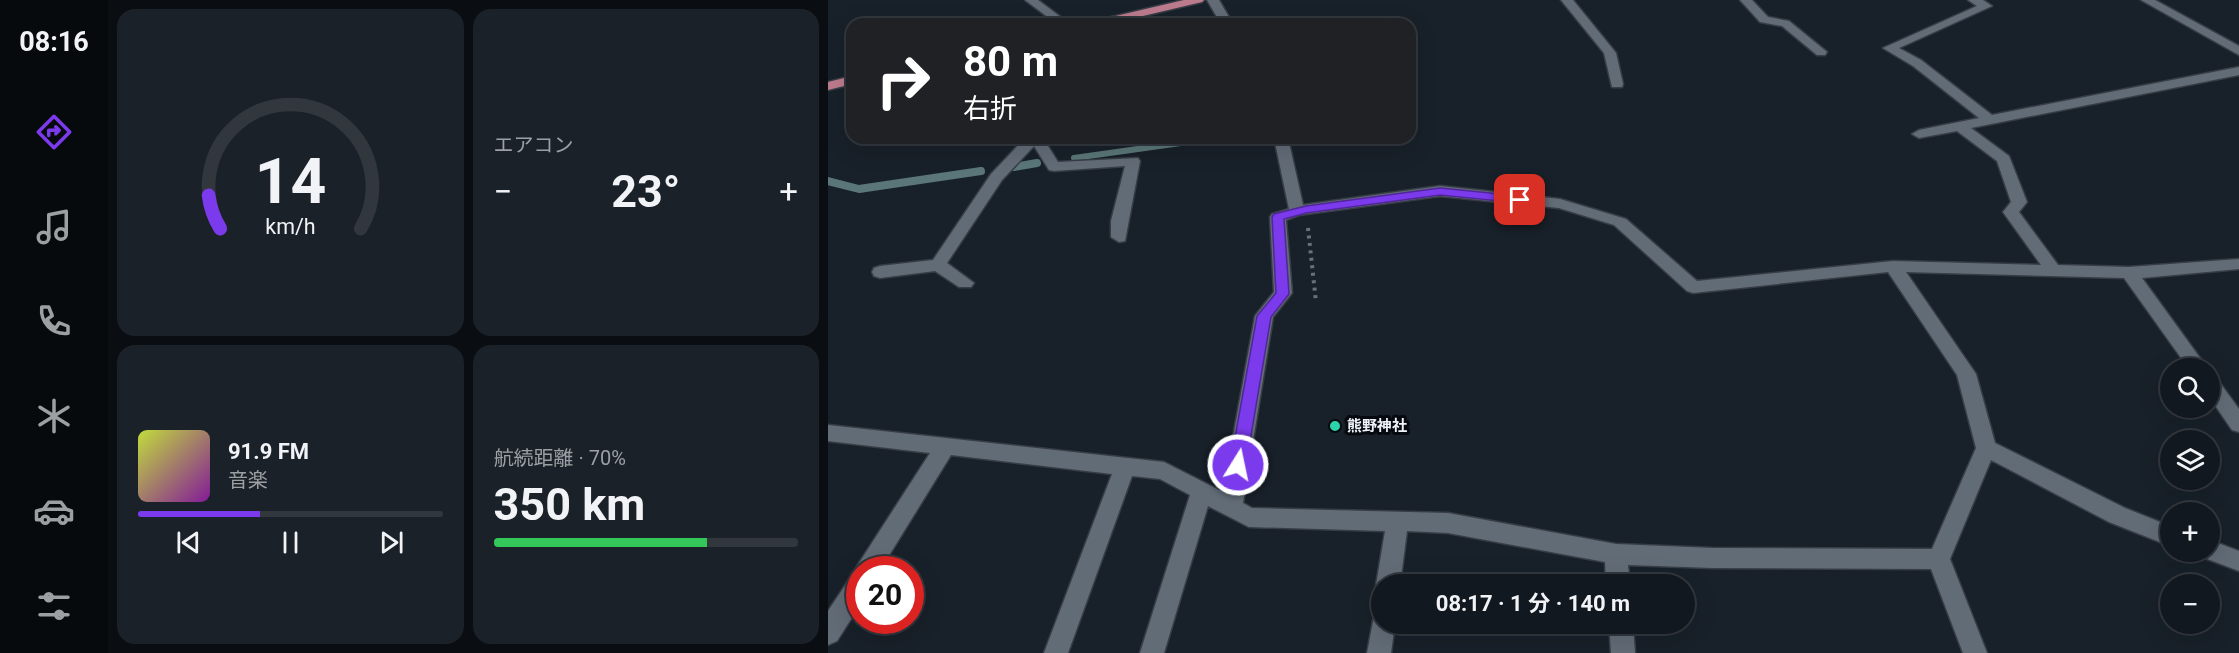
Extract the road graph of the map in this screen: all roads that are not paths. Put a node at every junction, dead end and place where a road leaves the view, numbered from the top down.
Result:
1 (1031, 0) edge
2 (1198, 0) edge
3 (1213, 0) edge
4 (1567, 0) edge
5 (1746, 0) edge
6 (1974, 0) edge
7 (2147, 0) edge
8 (1056, 18) edge
9 (1120, 18) edge
10 (1224, 18) edge
11 (2239, 51) edge
12 (1821, 52) dead end
13 (2239, 71) edge
14 (846, 82) edge
15 (1617, 84) dead end
16 (828, 86) edge
17 (1991, 121) junction
18 (1961, 127) junction
19 (1919, 134) dead end
20 (1028, 144) edge
21 (1038, 144) edge
22 (1283, 144) edge
23 (1301, 211) junction
24 (1119, 237) dead end
25 (2239, 264) edge
26 (938, 265) junction
27 (1893, 266) junction
28 (2053, 270) junction
29 (880, 272) dead end
30 (2129, 273) junction
31 (965, 283) dead end
32 (2191, 358) edge
33 (2220, 398) edge
34 (2239, 424) edge
35 (828, 433) edge
36 (945, 447) junction
37 (1986, 448) junction
38 (1126, 465) junction
39 (1202, 491) junction
40 (1231, 507) junction
41 (1396, 522) junction
42 (2160, 532) edge
43 (2220, 554) edge
44 (1616, 555) junction
45 (876, 556) edge
46 (1939, 560) junction
47 (2239, 561) edge
48 (1389, 574) edge
49 (1617, 574) edge
50 (846, 605) edge
51 (828, 633) edge
52 (1382, 634) edge
53 (1622, 634) edge
54 (1056, 653) edge
55 (1152, 653) edge
56 (1379, 653) edge
57 (1623, 653) edge
58 (1975, 653) edge

1 - 8 street
2 - 9 main road
3 - 10 street
4 - 15 street
5 - 12 street
6 - 17 street
7 - 11 street
13 - 17 street
14 - 16 main road
17 - 18 street
18 - 19 street
18 - 28 street
20 - 26 street
21 - 24 street
22 - 23 street
23 - 27 street
23 - 40 street
25 - 30 street
26 - 29 street
26 - 31 street
27 - 28 street
27 - 37 street
28 - 30 street
30 - 32 street
33 - 34 street
35 - 36 street
36 - 38 street
36 - 45 street
37 - 42 street
37 - 46 street
38 - 39 street
38 - 54 street
39 - 40 street
39 - 55 street
40 - 41 street
41 - 44 street
41 - 48 street
43 - 47 street
44 - 46 street
44 - 49 street
46 - 58 street
50 - 51 street
52 - 56 street
53 - 57 street

